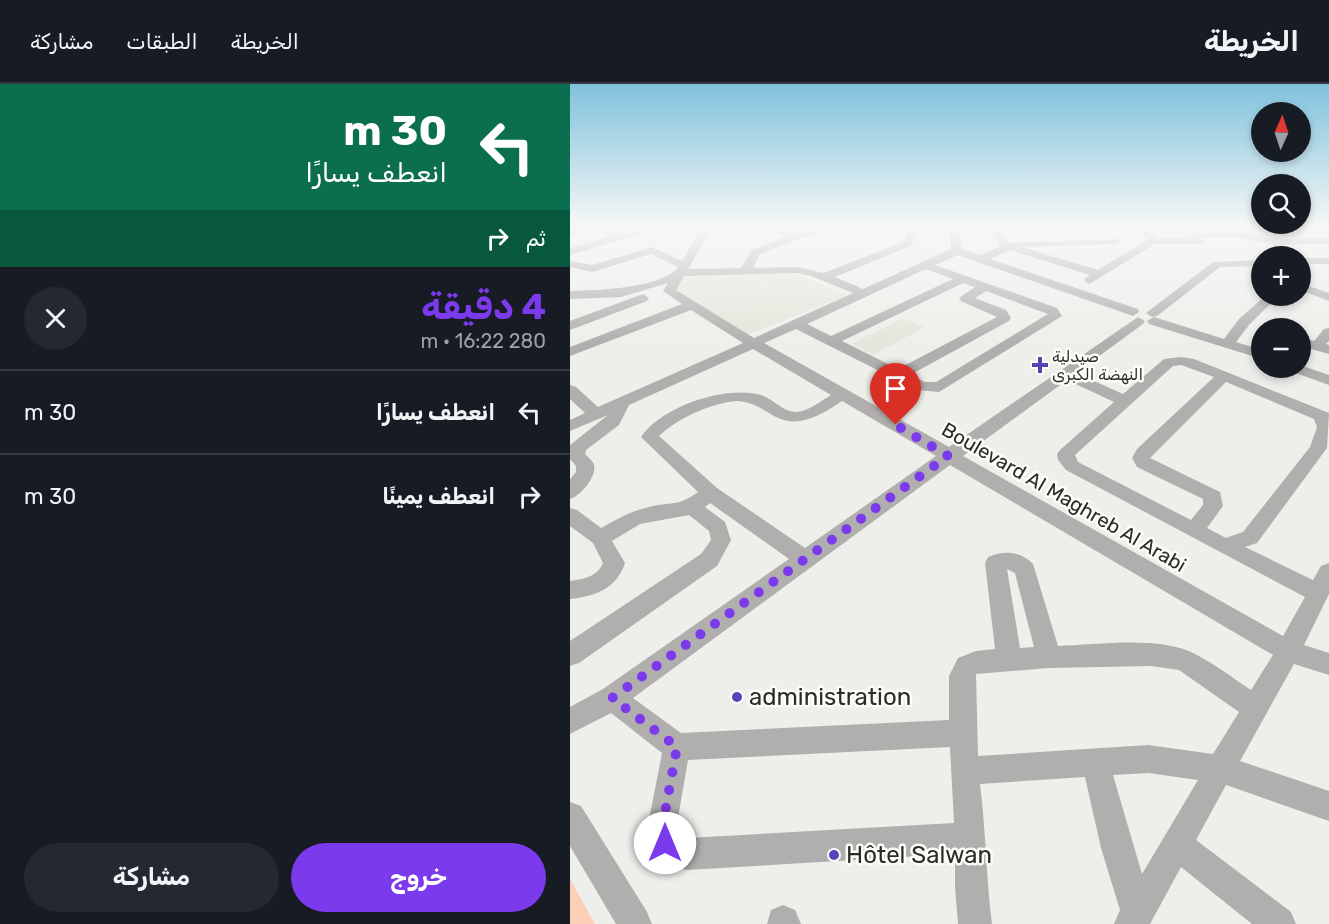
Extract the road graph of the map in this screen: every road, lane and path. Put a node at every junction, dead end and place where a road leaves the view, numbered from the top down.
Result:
1 (583, 265) edge
2 (606, 265) edge
3 (677, 265) edge
4 (684, 265) edge
5 (748, 265) edge
6 (854, 265) edge
7 (925, 265) joint
8 (998, 265) edge
9 (1071, 265) edge
10 (1114, 265) edge
11 (1190, 265) edge
12 (602, 267) junction
13 (682, 269) junction
14 (745, 271) junction
15 (1100, 274) junction
16 (825, 277) junction
17 (962, 279) junction
18 (1329, 283) edge
19 (1311, 284) edge
20 (984, 287) junction
21 (635, 290) junction
22 (1311, 290) edge
23 (1072, 291) junction
24 (663, 292) junction
25 (863, 293) junction
26 (609, 294) junction
27 (570, 296) edge
28 (1329, 297) edge
29 (692, 305) junction
30 (1261, 306) edge
31 (1144, 317) junction
32 (1244, 322) junction
33 (797, 324) junction
34 (1251, 324) edge
35 (570, 326) edge
36 (1329, 332) edge
37 (832, 341) junction
38 (753, 343) junction
39 (1228, 343) junction
40 (1323, 348) edge
41 (1251, 351) edge
42 (570, 352) edge
43 (1065, 373) junction
44 (1311, 374) edge
45 (899, 375) junction
46 (1224, 375) junction
47 (1329, 380) edge
48 (570, 390) edge
49 (843, 394) junction
50 (1125, 401) junction
51 (622, 402) junction
52 (595, 414) junction
53 (1325, 417) edge
54 (570, 426) edge
55 (948, 456) junction
56 (570, 492) edge
57 (710, 493) junction
58 (691, 507) junction
59 (570, 515) edge
60 (1194, 531) junction
61 (600, 538) junction
62 (1224, 546) junction
63 (805, 559) junction
64 (1324, 583) edge
65 (570, 590) edge
66 (1288, 651) junction
67 (570, 655) edge
68 (1049, 657) junction
69 (1009, 659) junction
70 (1329, 664) edge
71 (612, 698) junction
72 (1254, 707) junction
73 (571, 721) edge
74 (965, 733) junction
75 (677, 747) junction
76 (1096, 763) junction
77 (1220, 769) junction
78 (964, 771) junction
79 (1329, 806) edge
80 (570, 817) edge
81 (971, 838) junction
82 (1178, 846) junction
83 (1135, 918) edge
84 (635, 924) edge
85 (975, 924) edge
86 (1279, 924) edge

1 - 12 street
2 - 12 street
3 - 13 street
4 - 13 street
5 - 14 street
6 - 16 street
7 - 17 street
7 - 25 street
8 - 23 street
9 - 15 street
10 - 15 street
11 - 31 street
12 - 21 street
13 - 14 street
13 - 21 street
13 - 24 street
14 - 16 street
15 - 23 street
16 - 25 street
17 - 20 street
17 - 37 street
18 - 19 street
20 - 45 street
20 - 45 street
21 - 26 street
22 - 28 street
23 - 31 street
24 - 26 street
24 - 29 street, Boulevard Al Maghreb Al Arabi
24 - 35 street
25 - 33 street
26 - 27 street
29 - 38 street, Boulevard Al Maghreb Al Arabi
29 - 42 street
30 - 32 street
31 - 39 street
31 - 43 street
32 - 34 street
32 - 39 street
33 - 37 street
33 - 38 street
36 - 40 street
37 - 45 street
38 - 49 street, Boulevard Al Maghreb Al Arabi
38 - 51 street
39 - 41 street
43 - 50 street
43 - 55 street
44 - 47 street
46 - 50 street
46 - 53 street
46 - 60 street
48 - 52 street
49 - 55 street, Boulevard Al Maghreb Al Arabi
49 - 57 street
50 - 60 street
51 - 52 street
51 - 56 street
52 - 54 street
53 - 62 street
55 - 63 street
55 - 66 street, Boulevard Al Maghreb Al Arabi
57 - 58 street
57 - 63 street
58 - 61 street
58 - 67 street
59 - 61 street
60 - 62 street
61 - 65 street
62 - 64 street
63 - 71 street
64 - 66 street
66 - 70 street, Boulevard Al Maghreb Al Arabi
66 - 72 street
68 - 69 street
68 - 69 street
68 - 72 street
69 - 74 street
71 - 73 street
71 - 75 street
72 - 77 street
74 - 75 street
74 - 78 street
75 - 81 street
76 - 77 street
76 - 78 street
76 - 83 street
77 - 79 street
77 - 82 street
78 - 81 street
80 - 84 street
81 - 85 street
82 - 83 street
82 - 86 street

